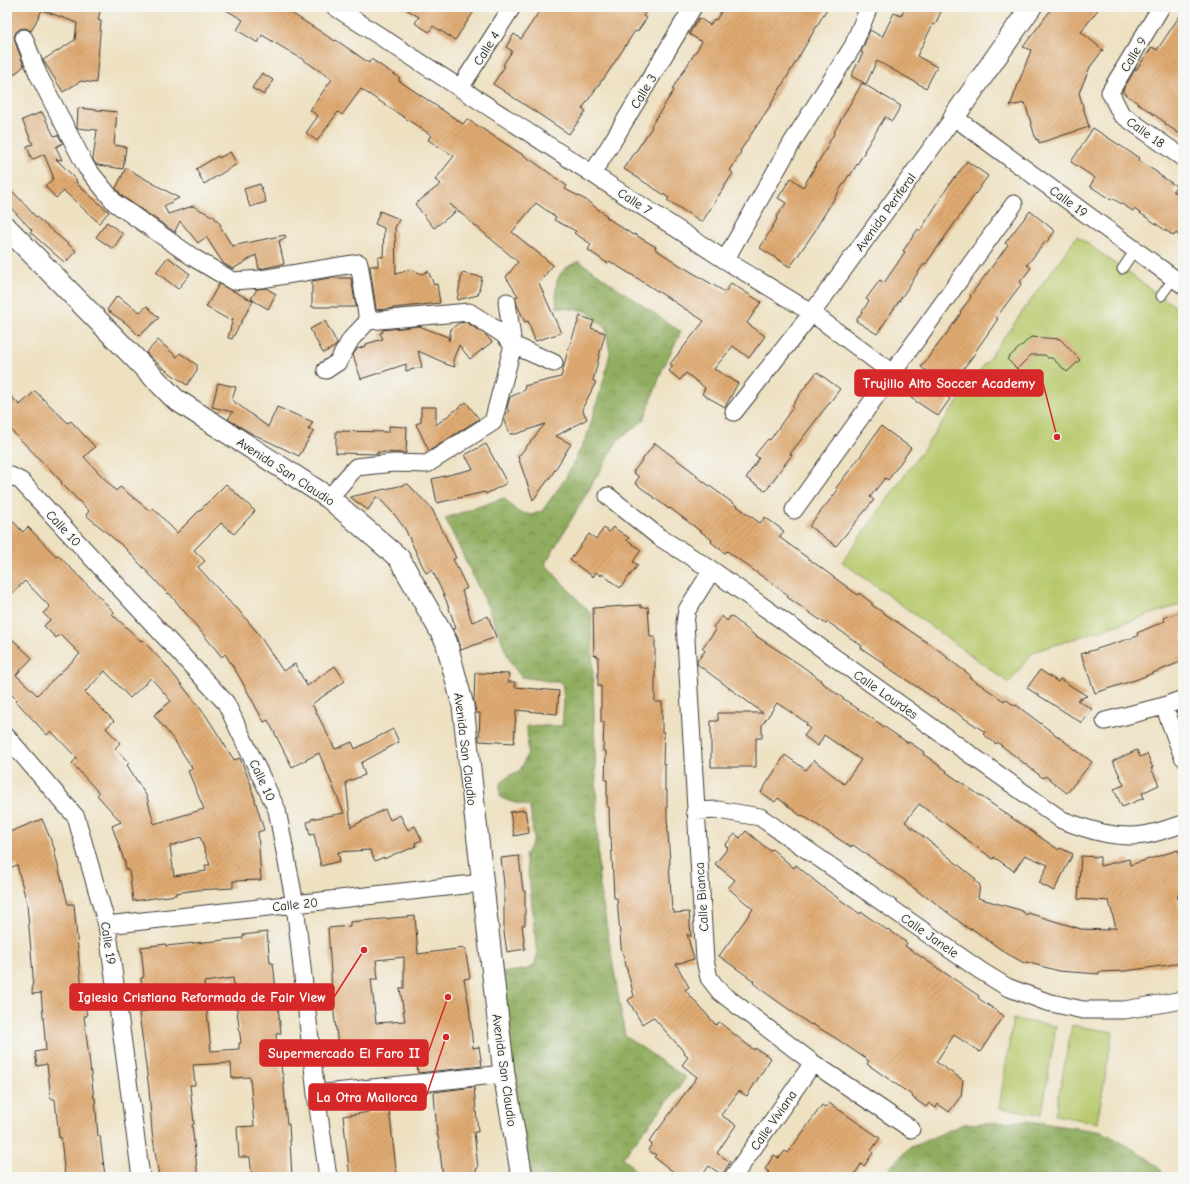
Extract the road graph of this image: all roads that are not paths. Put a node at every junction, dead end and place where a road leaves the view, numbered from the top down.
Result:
1 (335, 7) edge
2 (512, 7) edge
3 (693, 7) edge
4 (869, 7) edge
5 (1031, 7) edge
6 (1161, 7) edge
7 (24, 38) dead end
8 (460, 88) junction
9 (1115, 101) joint
10 (954, 117) junction
11 (1183, 158) edge
12 (592, 174) junction
13 (1014, 204) dead end
14 (7, 228) edge
15 (1135, 250) junction
16 (725, 260) junction
17 (1122, 269) dead end
18 (1179, 282) edge
19 (1161, 296) dead end
20 (508, 302) dead end
21 (812, 313) junction
22 (368, 321) junction
23 (513, 345) junction
24 (554, 363) dead end
25 (326, 370) dead end
26 (892, 373) junction
27 (734, 412) dead end
28 (7, 474) edge
29 (608, 496) dead end
30 (329, 498) junction
31 (794, 510) dead end
32 (712, 570) junction
33 (1183, 699) edge
34 (1164, 706) junction
35 (1105, 722) dead end
36 (7, 737) edge
37 (1183, 757) edge
38 (695, 811) junction
39 (1183, 824) edge
40 (482, 883) junction
41 (295, 904) junction
42 (107, 925) junction
43 (1183, 1000) edge
44 (813, 1062) junction
45 (504, 1074) junction
46 (316, 1094) junction
47 (911, 1129) dead end
48 (141, 1177) edge
49 (328, 1177) edge
50 (522, 1177) edge
51 (734, 1177) edge

1 - 8 street, Calle 7
2 - 8 street, Calle 4
3 - 12 street, Calle 3
4 - 16 street
5 - 10 street, Avenida Periferal
6 - 9 street, Calle 9
7 - 22 street
8 - 12 street, Calle 7
9 - 11 street, Calle 18
10 - 15 street, Calle 19
10 - 21 street, Avenida Periferal
12 - 16 street, Calle 7
13 - 26 street
14 - 30 street, Avenida San Claudio
15 - 17 lane
15 - 18 street, Calle 19
16 - 21 street, Calle 7
18 - 19 lane
20 - 23 street
21 - 26 street, Calle 7
21 - 27 street, Avenida Periferal
22 - 23 street
22 - 25 street
23 - 24 street
23 - 30 street
26 - 31 street
28 - 41 street, Calle 10
29 - 32 street, Calle Lourdes
30 - 40 street, Avenida San Claudio
32 - 38 street, Calle Bianca
32 - 39 street, Calle Lourdes
33 - 34 street
34 - 35 street
34 - 37 street
36 - 42 street, Calle 19
38 - 43 street, Calle Janele
38 - 44 street, Calle Bianca
40 - 41 street, Calle 20
40 - 45 street, Avenida San Claudio
41 - 42 street, Calle 20
41 - 46 street, Calle 10
42 - 48 street, Calle 19
44 - 47 street, Calle Bianca
44 - 51 street, Calle Viviana
45 - 46 street
45 - 50 street, Avenida San Claudio
46 - 49 street, Calle 10

